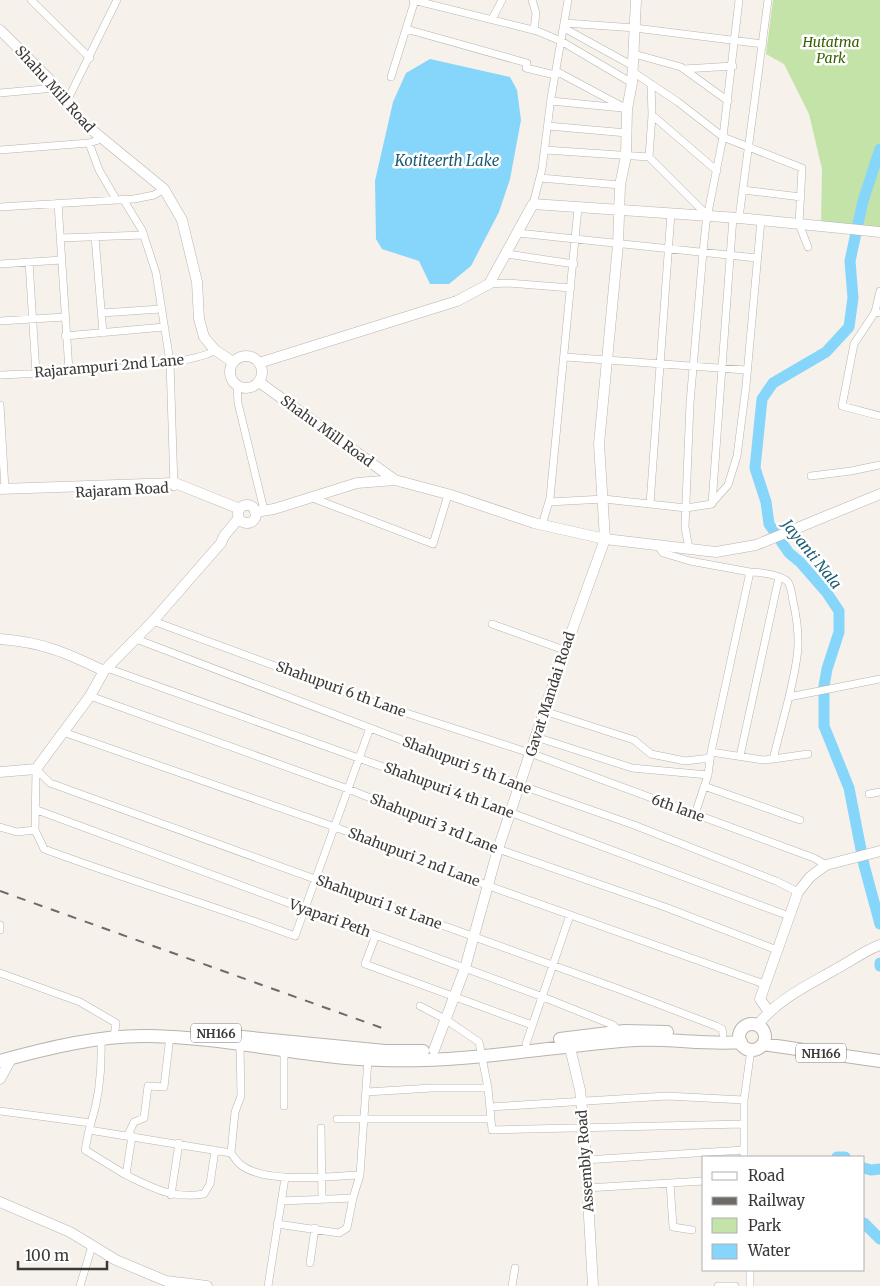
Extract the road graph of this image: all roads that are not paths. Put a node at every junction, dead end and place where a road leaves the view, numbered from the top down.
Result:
1 (31, 0) edge
2 (117, 0) edge
3 (414, 0) edge
4 (502, 0) edge
5 (532, 0) edge
6 (568, 0) edge
7 (636, 0) edge
8 (739, 0) edge
9 (768, 0) edge
10 (439, 3) edge
11 (492, 19) junction
12 (564, 25) junction
13 (406, 28) junction
14 (635, 28) junction
15 (0, 30) edge
16 (534, 30) junction
17 (561, 41) junction
18 (735, 41) junction
19 (763, 44) junction
20 (634, 54) junction
21 (90, 58) junction
22 (733, 66) junction
23 (684, 69) junction
24 (555, 73) junction
25 (633, 74) junction
26 (391, 77) dead end
27 (651, 84) junction
28 (55, 88) junction
29 (0, 93) edge
30 (67, 101) junction
31 (551, 101) junction
32 (728, 101) junction
33 (627, 109) junction
34 (652, 115) junction
35 (548, 126) junction
36 (627, 133) junction
37 (723, 138) junction
38 (102, 140) junction
39 (89, 143) junction
40 (749, 147) junction
41 (0, 150) edge
42 (545, 150) junction
43 (626, 156) junction
44 (649, 157) junction
45 (716, 171) junction
46 (540, 178) junction
47 (620, 185) junction
48 (164, 189) junction
49 (743, 190) junction
50 (801, 197) junction
51 (120, 199) junction
52 (58, 203) junction
53 (534, 204) junction
54 (0, 207) edge
55 (578, 208) junction
56 (619, 210) junction
57 (671, 213) junction
58 (708, 216) junction
59 (736, 218) junction
60 (761, 220) junction
61 (799, 224) junction
62 (880, 232) edge
63 (518, 234) junction
64 (144, 235) junction
65 (95, 237) junction
66 (60, 238) junction
67 (576, 240) junction
68 (618, 244) junction
69 (808, 247) dead end
70 (668, 249) junction
71 (704, 252) junction
72 (507, 254) junction
73 (729, 255) junction
74 (757, 258) junction
75 (62, 260) junction
76 (29, 262) junction
77 (0, 264) edge
78 (574, 264) junction
79 (489, 284) junction
80 (571, 288) junction
81 (880, 291) edge
82 (161, 308) junction
83 (878, 312) edge
84 (102, 313) junction
85 (66, 317) junction
86 (33, 319) junction
87 (0, 321) edge
88 (164, 327) junction
89 (103, 333) junction
90 (66, 336) junction
91 (215, 350) junction
92 (565, 356) junction
93 (608, 360) junction
94 (170, 362) junction
95 (233, 362) junction
96 (259, 363) junction
97 (659, 364) junction
98 (694, 366) junction
99 (721, 368) junction
100 (746, 370) junction
101 (69, 371) junction
102 (36, 373) junction
103 (0, 375) edge
104 (258, 382) junction
105 (238, 386) junction
106 (0, 406) edge
107 (880, 416) edge
108 (880, 465) edge
109 (811, 476) dead end
110 (395, 480) junction
111 (175, 485) junction
112 (2, 491) edge
113 (880, 494) edge
114 (448, 495) junction
115 (310, 497) junction
116 (604, 499) junction
117 (549, 502) junction
118 (650, 504) junction
119 (712, 504) junction
120 (686, 508) junction
121 (259, 511) junction
122 (240, 516) junction
123 (542, 525) junction
124 (605, 539) junction
125 (658, 546) junction
126 (689, 550) junction
127 (750, 572) junction
128 (779, 577) junction
129 (154, 621) junction
130 (492, 624) dead end
131 (0, 639) edge
132 (136, 639) junction
133 (564, 650) junction
134 (105, 669) junction
135 (880, 679) edge
136 (90, 696) junction
137 (789, 697) junction
138 (544, 712) junction
139 (370, 728) junction
140 (63, 732) junction
141 (536, 737) junction
142 (530, 753) junction
143 (808, 754) dead end
144 (740, 756) junction
145 (359, 758) junction
146 (773, 759) junction
147 (710, 760) junction
148 (36, 769) junction
149 (0, 772) edge
150 (708, 775) junction
151 (520, 785) junction
152 (704, 786) junction
153 (348, 789) junction
154 (880, 792) edge
155 (869, 794) dead end
156 (37, 810) junction
157 (512, 812) junction
158 (695, 814) junction
159 (800, 820) dead end
160 (335, 826) junction
161 (0, 827) edge
162 (36, 830) junction
163 (498, 849) junction
164 (876, 852) edge
165 (826, 865) junction
166 (316, 879) junction
167 (489, 886) junction
168 (798, 892) junction
169 (305, 909) junction
170 (570, 915) junction
171 (789, 916) junction
172 (0, 926) edge
173 (0, 930) edge
174 (376, 935) junction
175 (473, 936) junction
176 (880, 945) edge
177 (777, 950) junction
178 (553, 966) junction
179 (465, 968) junction
180 (0, 973) edge
181 (764, 984) junction
182 (453, 997) junction
183 (543, 997) junction
184 (420, 1006) dead end
185 (769, 1012) junction
186 (445, 1019) junction
187 (532, 1025) junction
188 (758, 1025) joint
189 (619, 1032) junction
190 (723, 1034) junction
191 (109, 1036) junction
192 (170, 1036) junction
193 (750, 1040) junction
194 (569, 1042) junction
195 (526, 1044) junction
196 (240, 1045) junction
197 (284, 1046) junction
198 (434, 1050) junction
199 (481, 1052) junction
200 (880, 1056) edge
201 (4, 1058) edge
202 (368, 1059) junction
203 (880, 1061) edge
204 (0, 1079) edge
205 (488, 1088) junction
206 (366, 1092) junction
207 (580, 1100) junction
208 (744, 1100) junction
209 (284, 1106) dead end
210 (490, 1107) junction
211 (0, 1112) edge
212 (337, 1119) dead end
213 (364, 1119) junction
214 (491, 1119) junction
215 (744, 1124) junction
216 (90, 1127) junction
217 (321, 1128) dead end
218 (584, 1129) junction
219 (130, 1136) junction
220 (179, 1143) junction
221 (215, 1150) junction
222 (231, 1153) junction
223 (744, 1154) edge
224 (584, 1160) junction
225 (360, 1174) junction
226 (126, 1176) junction
227 (321, 1177) junction
228 (285, 1178) junction
229 (702, 1181) edge
230 (670, 1183) junction
231 (586, 1188) junction
232 (171, 1195) junction
233 (353, 1198) junction
234 (322, 1200) junction
235 (281, 1201) junction
236 (0, 1202) edge
237 (277, 1224) junction
238 (314, 1228) junction
239 (692, 1230) dead end
240 (92, 1246) junction
241 (310, 1263) dead end
242 (515, 1268) dead end
243 (750, 1271) edge
244 (166, 1283) edge
245 (80, 1286) edge
246 (206, 1286) edge
247 (268, 1286) edge
248 (512, 1286) edge
249 (593, 1286) edge
250 (721, 1286) edge
251 (735, 1286) edge
252 (750, 1286) edge

1 - 21 street
2 - 21 street
3 - 10 street
3 - 13 street
4 - 11 street
5 - 16 street
6 - 12 street
7 - 14 street
8 - 18 street
9 - 19 street
10 - 11 street
11 - 16 street
12 - 14 street
12 - 17 street
12 - 25 street
13 - 24 street
13 - 26 street
14 - 18 street
14 - 20 street
15 - 28 street, Shahu Mill Road
16 - 17 street
17 - 24 street
17 - 25 street
18 - 19 street
18 - 22 street
19 - 40 street
20 - 23 street
20 - 25 street
21 - 30 street
22 - 23 street
22 - 32 street
23 - 32 street
24 - 31 street
24 - 33 street
25 - 27 street
25 - 33 street
27 - 34 street
27 - 37 street
28 - 29 street
28 - 30 street, Shahu Mill Road
30 - 38 street, Shahu Mill Road
31 - 33 street
31 - 35 street
32 - 37 street
33 - 36 street
34 - 44 street
34 - 45 street
35 - 36 street
35 - 42 street
36 - 43 street
37 - 40 street
37 - 45 street
38 - 39 street
38 - 48 street, Shahu Mill Road
39 - 41 street
39 - 51 street
40 - 49 street
40 - 50 street
42 - 43 street
42 - 46 street
43 - 44 street
43 - 47 street
44 - 58 street
45 - 58 street
46 - 47 street
46 - 53 street
47 - 56 street
48 - 51 street
48 - 91 street, Shahu Mill Road
49 - 50 street
49 - 59 street
50 - 61 street
51 - 52 street
51 - 64 street
52 - 54 street
52 - 66 street
53 - 55 street
53 - 63 street
55 - 56 street
55 - 67 street
56 - 57 street
56 - 68 street
57 - 58 street
57 - 70 street
58 - 59 street
58 - 71 street
59 - 60 street
59 - 73 street
60 - 61 street
60 - 74 street
61 - 62 street
61 - 69 street
63 - 67 street
63 - 72 street
64 - 65 street
64 - 82 street
65 - 66 street
65 - 84 street
66 - 75 street
67 - 68 street
67 - 78 street
68 - 70 street
68 - 93 street
70 - 71 street
70 - 97 street
71 - 73 street
71 - 98 street
72 - 78 street
72 - 79 street
73 - 74 street
73 - 99 street
74 - 100 street
75 - 76 street
75 - 85 street
76 - 77 street
76 - 86 street
78 - 80 street
79 - 80 street
79 - 96 street
80 - 92 street
81 - 83 street
82 - 84 street
82 - 88 street
83 - 107 street
84 - 89 street
85 - 86 street
85 - 90 street
86 - 87 street
86 - 102 street
88 - 89 street
88 - 94 street
89 - 90 street
90 - 101 street
91 - 94 street, Rajarampuri 2nd Lane
91 - 95 street
92 - 93 street
92 - 117 street
93 - 97 street
93 - 116 street
94 - 101 street, Rajarampuri 2nd Lane
94 - 111 street
95 - 96 street
95 - 105 street
96 - 104 street
97 - 98 street
97 - 118 street
98 - 99 street
98 - 120 street
99 - 100 street
99 - 119 street
100 - 119 street
101 - 102 street, Rajarampuri 2nd Lane
102 - 103 street, Rajarampuri 2nd Lane
104 - 105 street
104 - 110 street, Shahu Mill Road
105 - 121 street
106 - 112 street
108 - 109 street
110 - 114 street
110 - 115 street
111 - 112 street, Rajaram Road
111 - 122 street, Rajaram Road
113 - 126 street
114 - 115 street
114 - 123 street
115 - 121 street
116 - 117 street
116 - 118 street
116 - 124 street
117 - 123 street
118 - 120 street
119 - 120 street
120 - 126 street
121 - 122 street
121 - 122 street, Rajaram Road
122 - 129 street
123 - 124 street
124 - 125 street
124 - 133 street, Gavat Mandai Road
125 - 126 street
125 - 127 street
127 - 128 street
127 - 147 street
128 - 137 street
128 - 144 street
129 - 132 street
129 - 142 street, Shahupuri 6 th Lane
130 - 133 street
131 - 134 street
132 - 134 street
132 - 139 street, Shahupuri 5 th Lane
133 - 138 street, Gavat Mandai Road
134 - 136 street
134 - 145 street, Shahupuri 4 th Lane
135 - 137 street
136 - 140 street
136 - 153 street, Shahupuri 3 rd Lane
137 - 146 street
138 - 141 street, Gavat Mandai Road
138 - 147 street
139 - 145 street
139 - 151 street, Shahupuri 5 th Lane
140 - 148 street
140 - 160 street, Shahupuri 2 nd Lane
141 - 142 street, Gavat Mandai Road
141 - 150 street
142 - 151 street, Gavat Mandai Road
142 - 158 street, 6th lane
143 - 146 street
144 - 146 street
144 - 147 street
145 - 153 street
145 - 157 street, Shahupuri 4 th Lane
147 - 150 street
148 - 149 street
148 - 156 street
148 - 166 street, Shahupuri 1 st Lane
150 - 152 street
151 - 157 street, Gavat Mandai Road
151 - 168 street, Shahupuri 5 th Lane
152 - 158 street
152 - 159 street
153 - 160 street
153 - 163 street, Shahupuri 3 rd Lane
154 - 155 street
156 - 162 street
156 - 169 street, Vyapari Peth
157 - 163 street, Gavat Mandai Road
157 - 171 street, Shahupuri 4 th Lane
158 - 165 street, 6th lane
160 - 166 street
160 - 167 street, Shahupuri 2 nd Lane
161 - 162 street
162 - 169 street
163 - 167 street, Gavat Mandai Road
163 - 177 street, Shahupuri 3 rd Lane
164 - 165 street
165 - 168 street
166 - 169 street
166 - 175 street, Shahupuri 1 st Lane
167 - 170 street, Shahupuri 2 nd Lane
167 - 175 street
168 - 171 street
169 - 174 street, Vyapari Peth
170 - 178 street
170 - 181 street, Shahupuri 2 nd Lane
171 - 177 street
172 - 173 street
174 - 179 street, Vyapari Peth
174 - 182 street
175 - 178 street, Shahupuri 1 st Lane
175 - 179 street
176 - 185 street
177 - 181 street
178 - 183 street
178 - 190 street, Shahupuri 1 st Lane
179 - 182 street
179 - 183 street, Vyapari Peth
180 - 191 street
181 - 185 street
182 - 186 street
182 - 187 street
183 - 187 street
183 - 189 street, Vyapari Peth
184 - 186 street
185 - 188 street
186 - 198 street
186 - 199 street
187 - 195 street
188 - 193 highway
189 - 190 highway, NH166
189 - 194 highway, NH166
190 - 193 highway, NH166
191 - 192 highway, NH166
191 - 197 highway, NH166
191 - 201 highway, NH166
191 - 216 street
192 - 196 highway, NH166
192 - 219 street
193 - 194 highway, NH166
193 - 200 highway, NH166
193 - 203 highway, NH166
193 - 208 street
194 - 195 highway, NH166
194 - 199 highway, NH166
194 - 207 street, Assembly Road
195 - 199 highway, NH166
196 - 197 highway, NH166
196 - 222 street
197 - 198 highway, NH166
197 - 202 highway, NH166
197 - 209 street
198 - 199 highway, NH166
199 - 202 highway, NH166
199 - 205 street
201 - 204 street
202 - 206 street
205 - 206 street
205 - 210 street
206 - 213 street
207 - 208 street
207 - 210 street
207 - 218 street, Assembly Road
208 - 215 street
210 - 214 street
211 - 216 street
212 - 213 street
213 - 214 street
213 - 225 street
214 - 218 street
215 - 218 street
215 - 223 street
216 - 219 street
216 - 226 street
217 - 227 street
218 - 224 street, Assembly Road
219 - 220 street
219 - 226 street
220 - 221 street
220 - 232 street
221 - 222 street
221 - 232 street
222 - 228 street
223 - 224 street
224 - 231 street, Assembly Road
225 - 227 street
225 - 233 street
226 - 232 street
227 - 228 street
227 - 234 street
228 - 235 street
229 - 230 street
230 - 231 street
230 - 239 street
231 - 249 street, Assembly Road
233 - 234 street
233 - 238 street
234 - 235 street
235 - 237 street
236 - 240 street
237 - 238 street
237 - 247 street
238 - 241 street
240 - 244 street
240 - 245 street
242 - 248 street
243 - 252 street
244 - 246 street
250 - 251 street

